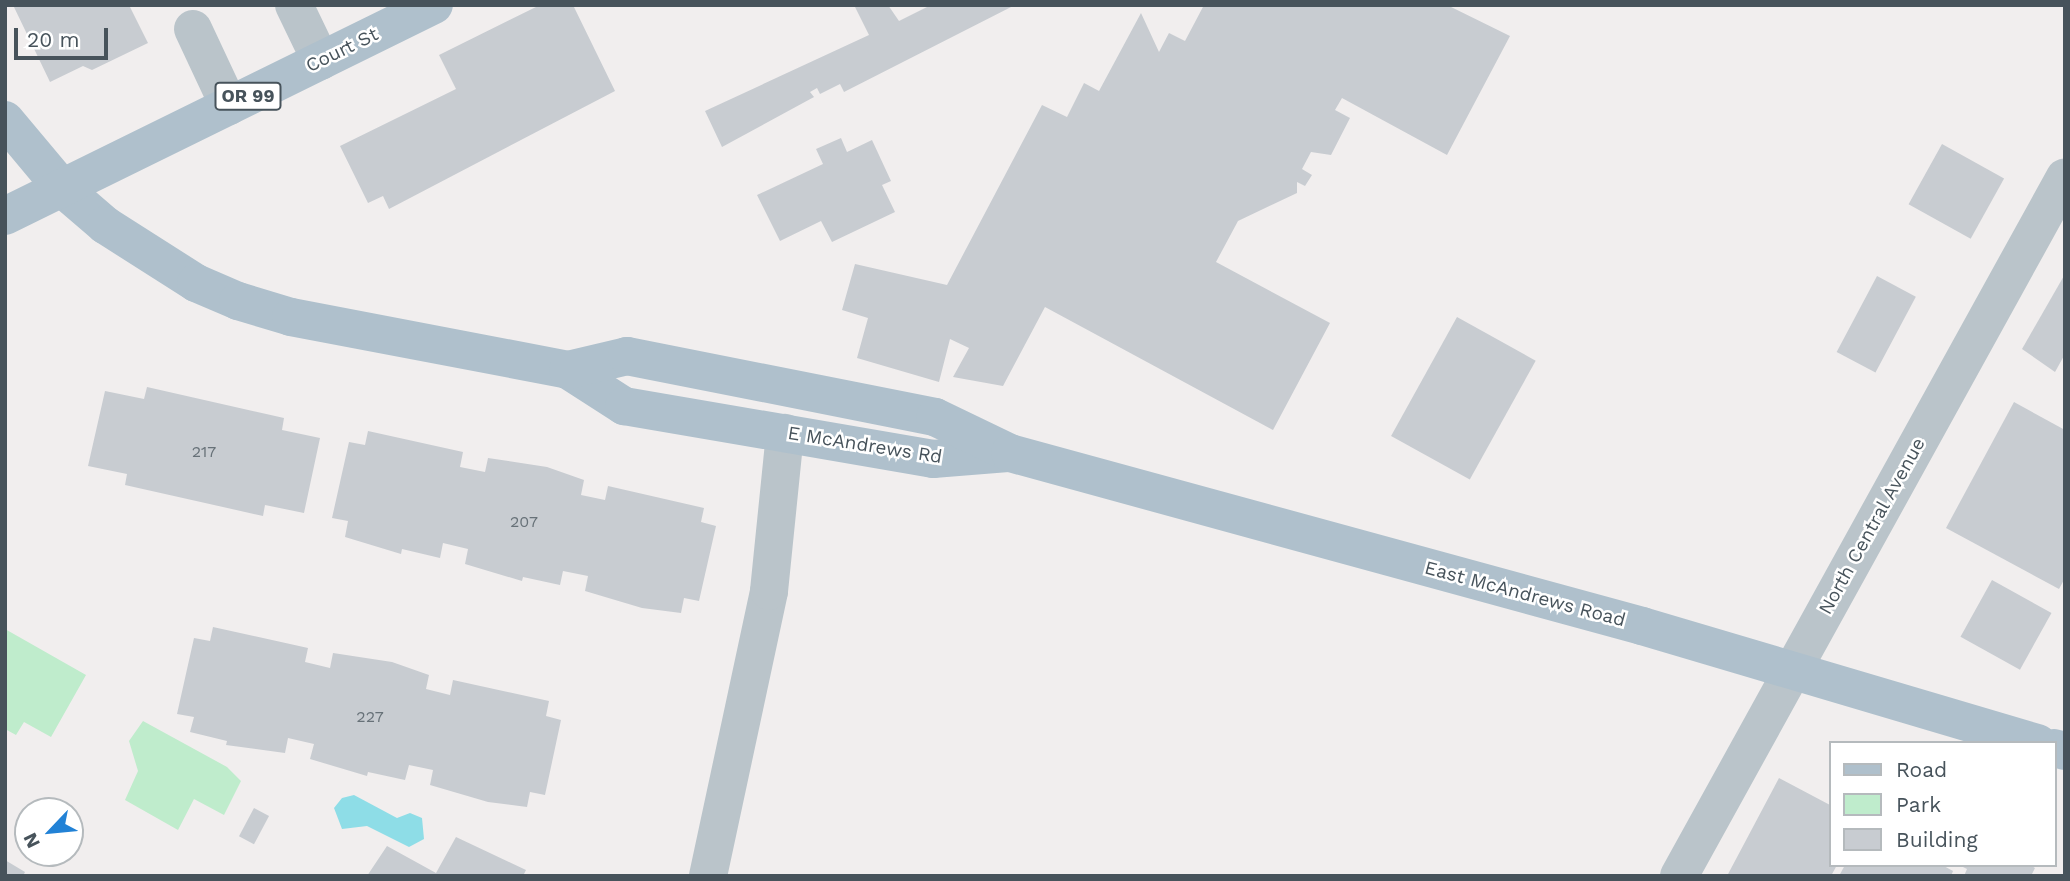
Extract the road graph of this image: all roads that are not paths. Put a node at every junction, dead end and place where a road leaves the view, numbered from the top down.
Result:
1 (294, 5) edge
2 (434, 5) edge
3 (193, 29) dead end
4 (321, 61) junction
5 (229, 106) junction
6 (5, 120) edge
7 (2065, 177) edge
8 (62, 188) junction
9 (5, 216) edge
10 (568, 370) junction
11 (785, 433) junction
12 (1010, 453) junction
13 (2031, 741) edge
14 (708, 876) edge
15 (1679, 876) edge

1 - 4 street
2 - 4 main road, Court St / OR 99
3 - 5 street
4 - 5 main road, Court St / OR 99
5 - 8 main road, Court St / OR 99
6 - 8 main road, E McAndrews Rd
7 - 15 street, North Central Avenue
8 - 9 main road, OR 99
8 - 10 main road, E McAndrews Rd
10 - 11 main road, E McAndrews Rd
10 - 12 main road, E McAndrews Rd
11 - 12 main road, E McAndrews Rd
11 - 14 street
12 - 13 main road, East McAndrews Road, bridge

